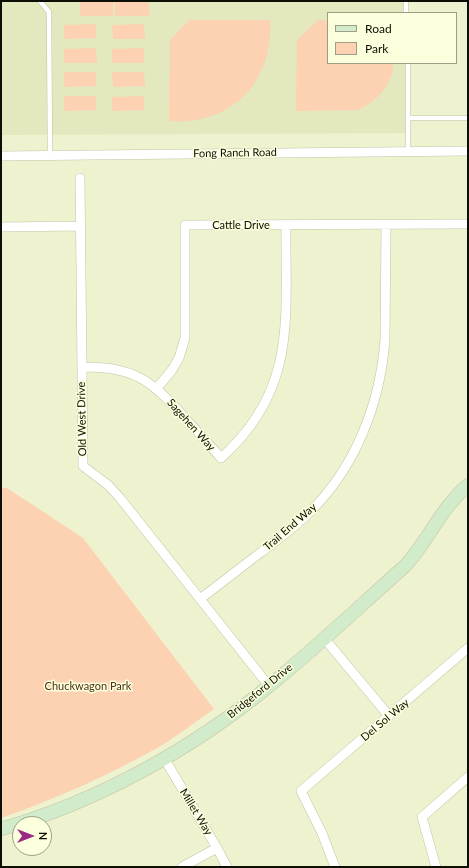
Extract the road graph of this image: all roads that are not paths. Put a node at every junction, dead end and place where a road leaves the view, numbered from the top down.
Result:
1 (40, 1) edge
2 (406, 1) edge
3 (406, 12) edge
4 (408, 64) edge
5 (408, 118) junction
6 (468, 118) edge
7 (468, 151) edge
8 (408, 152) junction
9 (50, 155) junction
10 (1, 156) edge
11 (80, 178) dead end
12 (468, 224) edge
13 (286, 225) junction
14 (386, 225) junction
15 (81, 226) junction
16 (1, 227) edge
17 (82, 367) junction
18 (157, 388) junction
19 (468, 485) edge
20 (200, 599) junction
21 (324, 638) junction
22 (468, 648) edge
23 (269, 686) junction
24 (389, 716) junction
25 (164, 758) junction
26 (468, 777) edge
27 (1, 829) edge
28 (217, 848) junction
29 (182, 867) edge
30 (227, 867) edge
31 (335, 867) edge
32 (436, 867) edge

1 - 9 lane
2 - 3 lane
4 - 5 lane
5 - 6 lane
5 - 8 lane
7 - 8 street, Fong Ranch Road
8 - 9 street, Fong Ranch Road
9 - 10 street, Fong Ranch Road
11 - 15 street, Old West Drive
12 - 14 street, Cattle Drive
13 - 14 street, Cattle Drive
13 - 18 street, Cattle Drive
13 - 18 street, Sagehen Way
14 - 20 street, Trail End Way
15 - 16 street
15 - 17 street, Old West Drive
17 - 18 street, Sagehen Way
17 - 20 street, Old West Drive
19 - 21 street, Bridgeford Drive
20 - 23 street, Old West Drive
21 - 23 street, Bridgeford Drive
21 - 24 street
22 - 24 street, Del Sol Way
23 - 25 street, Bridgeford Drive
24 - 31 street, Del Sol Way
25 - 27 street, Bridgeford Drive
25 - 28 street, Millet Way
26 - 32 street
28 - 29 street
28 - 30 street, Millet Way

